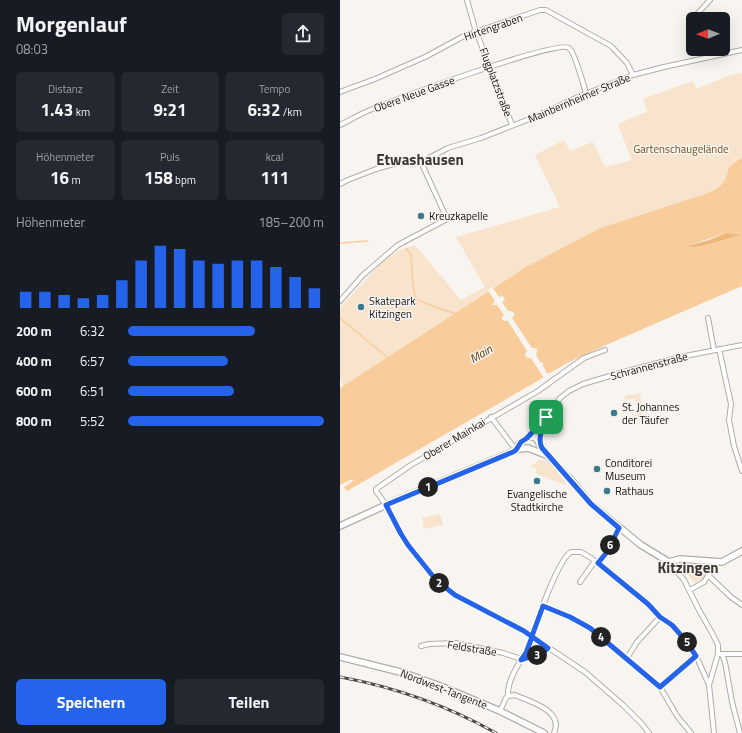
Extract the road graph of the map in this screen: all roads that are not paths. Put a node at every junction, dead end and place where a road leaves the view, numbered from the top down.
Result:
1 (467, 0) edge
2 (710, 0) edge
3 (699, 12) edge
4 (477, 32) junction
5 (479, 39) dead end
6 (742, 50) edge
7 (490, 67) junction
8 (633, 75) junction
9 (340, 92) edge
10 (586, 93) junction
11 (340, 125) edge
12 (512, 125) junction
13 (421, 162) junction
14 (340, 184) edge
15 (340, 301) edge
16 (708, 318) dead end
17 (742, 345) edge
18 (716, 349) junction
19 (605, 350) dead end
20 (491, 417) junction
21 (546, 417) junction
22 (528, 437) junction
23 (539, 443) junction
24 (531, 449) junction
25 (516, 450) junction
26 (547, 455) junction
27 (742, 471) edge
28 (386, 505) junction
29 (340, 526) edge
30 (619, 528) junction
31 (742, 551) edge
32 (597, 562) junction
33 (669, 562) junction
34 (717, 562) junction
35 (709, 576) junction
36 (580, 582) dead end
37 (690, 590) junction
38 (742, 605) edge
39 (543, 606) junction
40 (660, 617) junction
41 (421, 646) dead end
42 (548, 648) junction
43 (720, 654) junction
44 (742, 654) edge
45 (696, 656) junction
46 (340, 657) edge
47 (626, 658) junction
48 (521, 660) junction
49 (709, 685) junction
50 (660, 687) junction
51 (508, 696) junction
52 (500, 711) junction
53 (544, 733) edge
54 (554, 733) edge
55 (649, 733) edge
56 (691, 733) edge
57 (714, 733) edge
58 (740, 733) edge

1 - 4 street
2 - 3 street
4 - 8 street, Hirtengraben
4 - 9 street, Hirtengraben
5 - 7 street, Flugplatzstraße
6 - 8 street, Mainbernheimer Straße
7 - 10 street, Obere Neue Gasse
7 - 11 street, Obere Neue Gasse
7 - 12 street, Flugplatzstraße
8 - 10 street, Mainbernheimer Straße
10 - 12 street, Mainbernheimer Straße
12 - 13 street, Mainbernheimer Straße
13 - 14 street
13 - 15 street
16 - 18 street
17 - 18 street, Schrannenstraße
18 - 21 street, Schrannenstraße
18 - 27 street
19 - 20 street, Oberer Mainkai
20 - 25 street
20 - 28 street, Oberer Mainkai
21 - 22 street
21 - 23 street
22 - 23 street
22 - 24 street
22 - 25 street
23 - 24 street
23 - 26 street
24 - 25 street
24 - 26 street
25 - 28 street
26 - 30 street
28 - 29 street
28 - 42 street, Oberer Mainkai, bridge
30 - 32 street
30 - 33 street
31 - 34 street
32 - 36 street
32 - 39 street
32 - 40 street
33 - 34 street
33 - 37 street
34 - 35 street
35 - 37 street
35 - 38 street
37 - 43 street
39 - 47 street
39 - 48 street
40 - 45 street
40 - 47 street
41 - 48 street, Feldstraße
42 - 48 street
42 - 55 street, Oberer Mainkai
43 - 44 street
43 - 49 street
43 - 58 street
45 - 49 street
45 - 50 street
46 - 52 street, Nordwest-Tangente
47 - 50 street
48 - 51 street
49 - 57 street
50 - 56 street
51 - 52 street
51 - 54 street
52 - 53 street, Nordwest-Tangente

